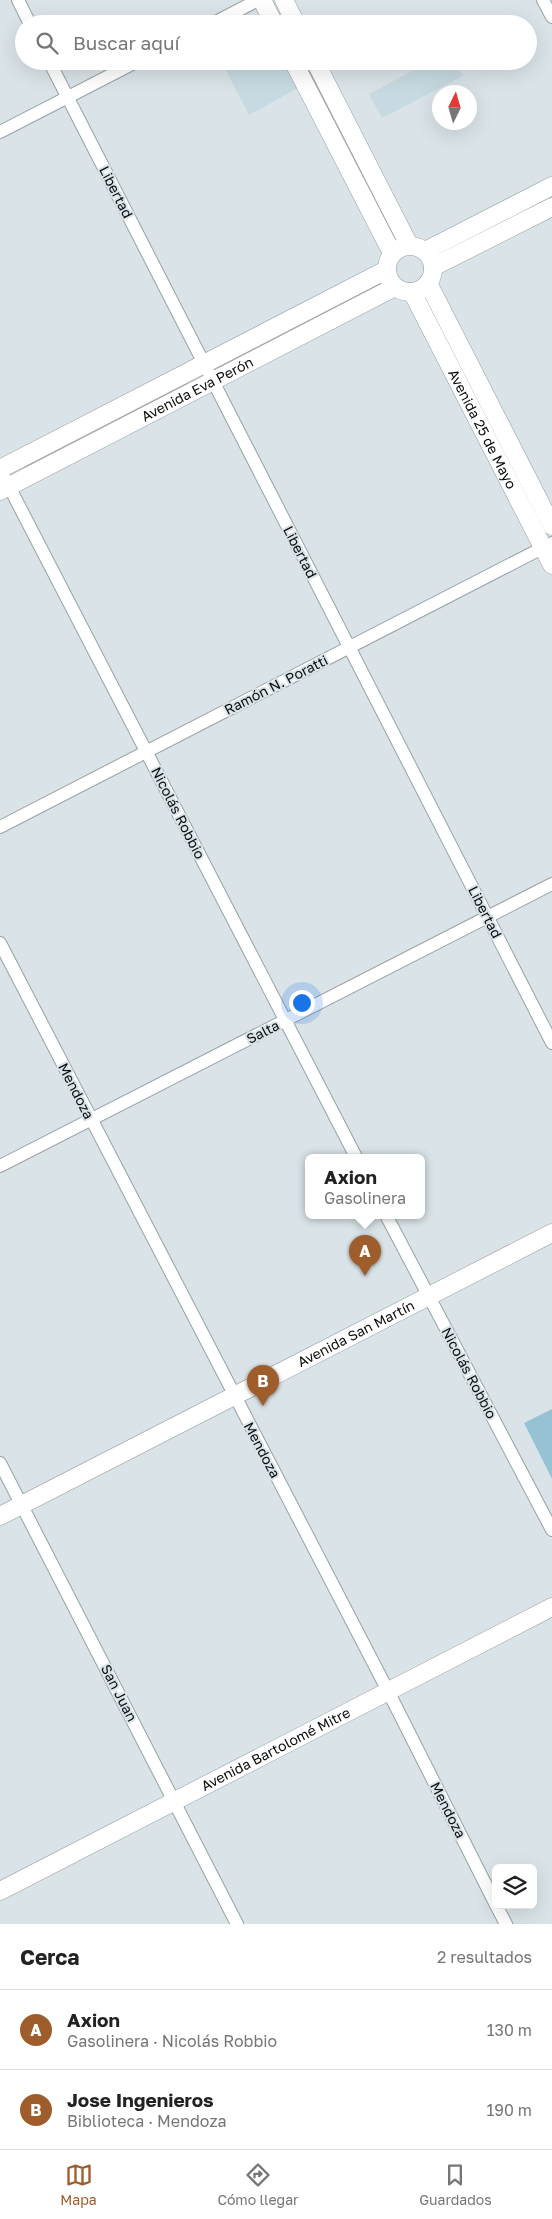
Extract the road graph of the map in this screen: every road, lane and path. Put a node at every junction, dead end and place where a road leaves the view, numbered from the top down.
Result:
1 (18, 0) edge
2 (258, 0) edge
3 (262, 0) edge
4 (284, 0) edge
5 (543, 0) edge
6 (26, 15) edge
7 (229, 15) edge
8 (270, 15) edge
9 (292, 15) edge
10 (552, 18) edge
11 (54, 70) edge
12 (121, 70) edge
13 (299, 70) edge
14 (320, 70) edge
15 (68, 98) junction
16 (0, 132) edge
17 (552, 186) edge
18 (552, 207) edge
19 (417, 248) junction
20 (392, 253) junction
21 (386, 270) junction
22 (431, 275) junction
23 (404, 290) junction
24 (204, 364) junction
25 (213, 381) junction
26 (0, 469) edge
27 (4, 488) edge
28 (552, 526) edge
29 (548, 545) edge
30 (552, 565) edge
31 (349, 647) junction
32 (146, 752) junction
33 (0, 826) edge
34 (552, 884) edge
35 (487, 917) junction
36 (0, 943) edge
37 (285, 1020) junction
38 (552, 1043) edge
39 (91, 1120) junction
40 (354, 1154) edge
41 (0, 1166) edge
42 (388, 1219) edge
43 (552, 1233) edge
44 (428, 1296) junction
45 (233, 1396) junction
46 (0, 1463) edge
47 (21, 1505) junction
48 (0, 1516) edge
49 (552, 1530) edge
50 (552, 1607) edge
51 (388, 1691) junction
52 (174, 1801) junction
53 (0, 1890) edge
54 (492, 1897) edge
55 (498, 1909) edge
56 (237, 1924) edge
57 (506, 1924) edge

1 - 6 street
2 - 7 street
3 - 8 main road
4 - 9 main road
5 - 10 street
11 - 15 street, Libertad
12 - 15 street
13 - 20 main road
14 - 19 main road
15 - 16 street
15 - 24 street, Libertad
17 - 19 main road
18 - 22 main road
19 - 20 main road
19 - 22 main road
20 - 21 main road
21 - 23 main road
21 - 24 main road, Avenida Eva Perón
22 - 23 main road
22 - 28 main road, Avenida 25 de Mayo
23 - 25 main road, Avenida Eva Perón
23 - 29 main road, Avenida 25 de Mayo
24 - 25 street, Libertad
24 - 26 main road, Avenida Eva Perón
25 - 27 main road, Avenida Eva Perón
25 - 31 street, Libertad
26 - 27 street, Nicolás Robbio
27 - 32 street, Nicolás Robbio
29 - 30 main road, Avenida 25 de Mayo
29 - 31 street, Ramón N. Poratti
31 - 32 street, Ramón N. Poratti
31 - 35 street, Libertad
32 - 33 street, Ramón N. Poratti
32 - 37 street, Nicolás Robbio
34 - 35 street, Salta
35 - 37 street, Salta
35 - 38 street, Libertad
36 - 39 street, Mendoza
37 - 39 street, Salta
37 - 40 street, Nicolás Robbio
39 - 41 street, Salta
39 - 45 street, Mendoza
42 - 44 street, Nicolás Robbio
43 - 44 main road, Avenida San Martín
44 - 45 main road, Avenida San Martín
44 - 49 street, Nicolás Robbio
45 - 47 main road, Avenida San Martín
45 - 51 street, Mendoza
46 - 47 street, San Juan
47 - 48 main road, Avenida San Martín
47 - 52 street, San Juan
50 - 51 main road, Avenida Bartolomé Mitre
51 - 52 main road, Avenida Bartolomé Mitre
51 - 54 street, Mendoza
52 - 53 main road, Avenida Bartolomé Mitre
52 - 56 street, San Juan
55 - 57 street, Mendoza

